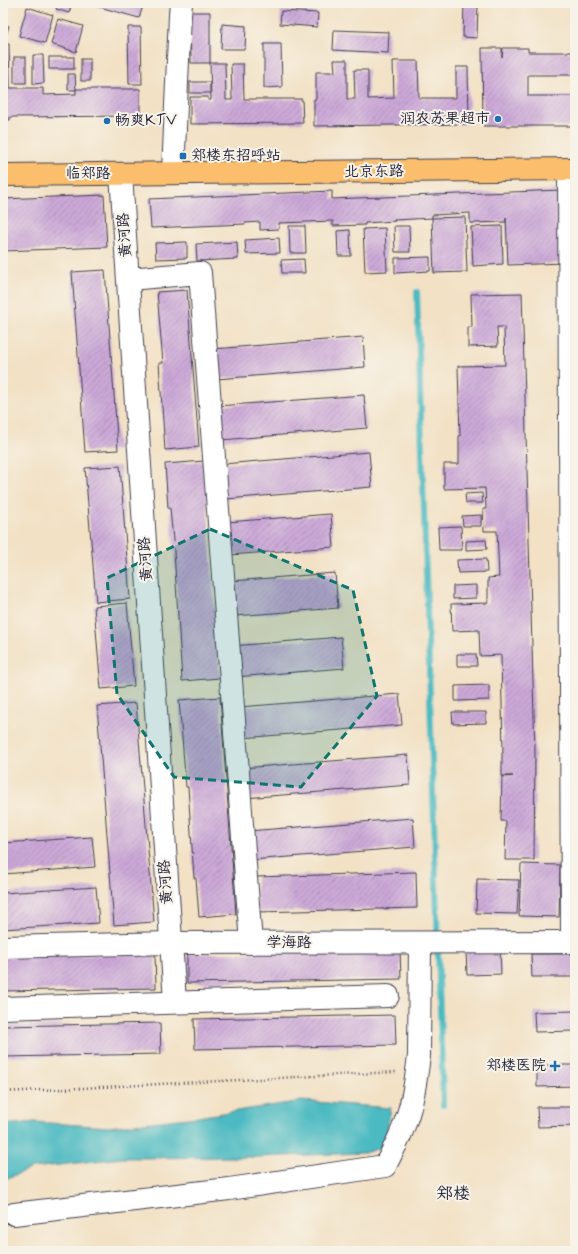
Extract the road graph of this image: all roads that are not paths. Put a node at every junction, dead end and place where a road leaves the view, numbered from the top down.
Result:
1 (181, 3) edge
2 (572, 169) edge
3 (173, 173) junction
4 (121, 174) junction
5 (3, 175) edge
6 (128, 279) junction
7 (574, 942) edge
8 (170, 943) junction
9 (251, 943) junction
10 (432, 943) junction
11 (3, 947) edge
12 (388, 996) dead end
13 (174, 1002) junction
14 (3, 1008) edge
15 (14, 1214) dead end

1 - 3 street
2 - 3 main road, 北京东路
2 - 7 street
3 - 4 main road, 临郑路
4 - 5 main road, 临郑路
4 - 6 street, 黄河路
6 - 8 street, 黄河路
6 - 9 street
7 - 10 street, 学海路
8 - 9 street, 学海路
8 - 11 street, 学海路
8 - 13 street, 黄河路
9 - 10 street, 学海路
10 - 15 street
12 - 13 street
13 - 14 street

